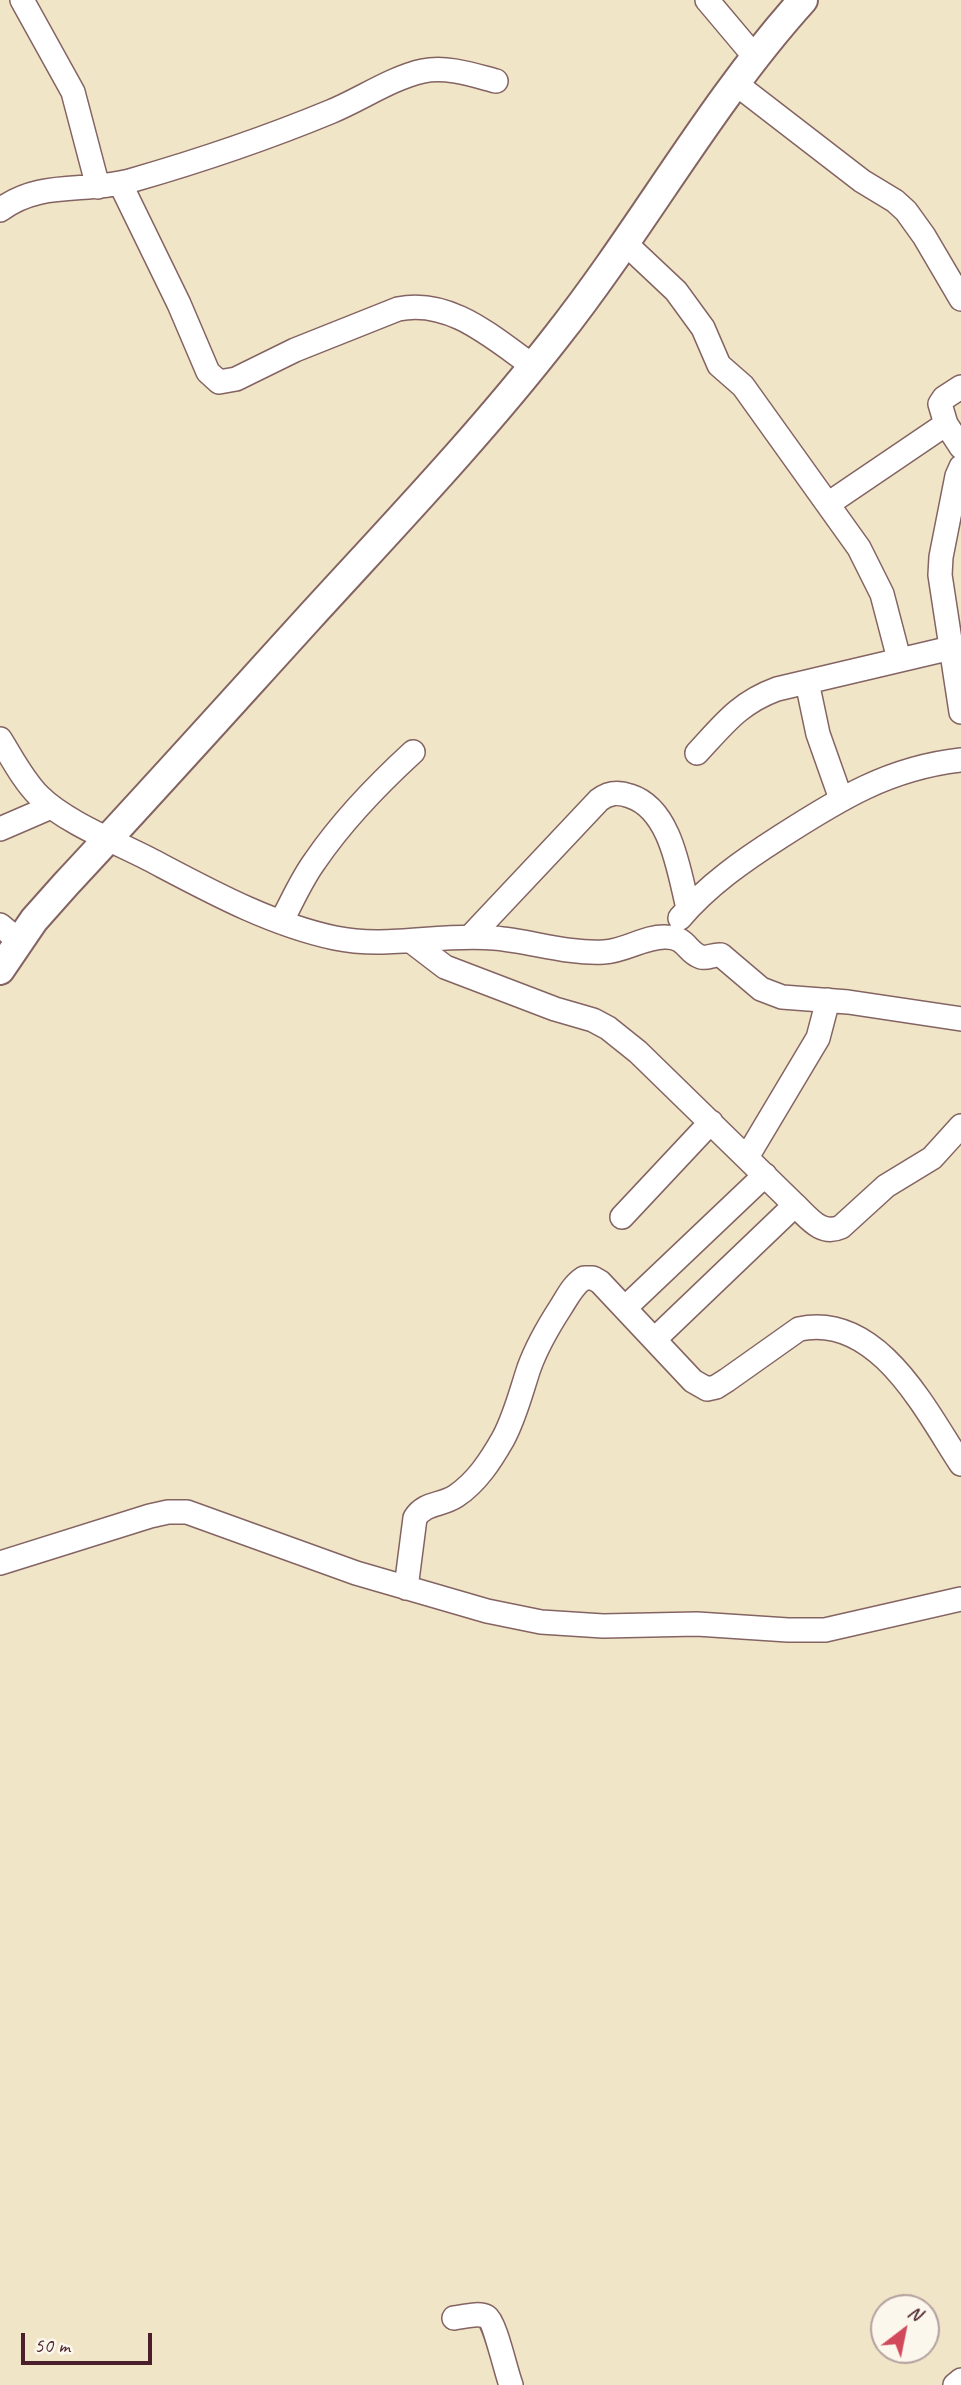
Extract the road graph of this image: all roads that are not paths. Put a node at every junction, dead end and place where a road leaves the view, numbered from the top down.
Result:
1 (22, 0) edge
2 (706, 0) edge
3 (803, 0) edge
4 (755, 57) junction
5 (496, 80) dead end
6 (735, 83) junction
7 (109, 185) junction
8 (0, 210) edge
9 (625, 243) junction
10 (961, 299) edge
11 (533, 366) junction
12 (961, 387) edge
13 (946, 424) junction
14 (961, 447) edge
15 (961, 467) edge
16 (828, 504) junction
17 (951, 648) junction
18 (899, 659) junction
19 (807, 682) junction
20 (961, 712) edge
21 (0, 739) edge
22 (413, 752) dead end
23 (698, 753) dead end
24 (961, 760) edge
25 (841, 799) junction
26 (51, 807) junction
27 (0, 829) edge
28 (109, 838) junction
29 (688, 908) junction
30 (281, 922) junction
31 (9, 933) edge
32 (665, 936) junction
33 (470, 937) junction
34 (411, 941) junction
35 (0, 970) edge
36 (828, 1000) junction
37 (961, 1019) edge
38 (711, 1122) junction
39 (961, 1126) edge
40 (747, 1157) junction
41 (765, 1175) junction
42 (795, 1205) junction
43 (622, 1217) dead end
44 (625, 1308) junction
45 (655, 1339) junction
46 (961, 1464) edge
47 (0, 1563) edge
48 (406, 1588) junction
49 (961, 1599) edge
50 (454, 2318) dead end
51 (961, 2379) edge
52 (511, 2385) edge
53 (955, 2385) edge

1 - 7 street
2 - 4 street
3 - 4 main road
4 - 6 main road
5 - 7 street
6 - 9 main road
6 - 10 street
7 - 8 street
7 - 11 street
9 - 11 main road
9 - 16 street
11 - 28 main road
12 - 13 street
13 - 14 street
13 - 16 street
15 - 17 street
16 - 18 street
17 - 18 street
17 - 20 street
18 - 19 street
19 - 23 street
19 - 25 street
21 - 26 street
22 - 30 street
24 - 25 street
25 - 29 street
26 - 27 street
26 - 28 street
28 - 30 street
28 - 31 main road
29 - 32 street
29 - 33 street
30 - 34 street
31 - 35 main road
32 - 33 street
32 - 36 street
33 - 34 street
34 - 38 street
36 - 37 street
36 - 40 street
38 - 40 street
38 - 43 street
39 - 42 street
40 - 41 street
41 - 42 street
41 - 44 street
42 - 45 street
44 - 45 street
44 - 48 street
45 - 46 street
47 - 48 street
48 - 49 street
50 - 52 street
51 - 53 street

